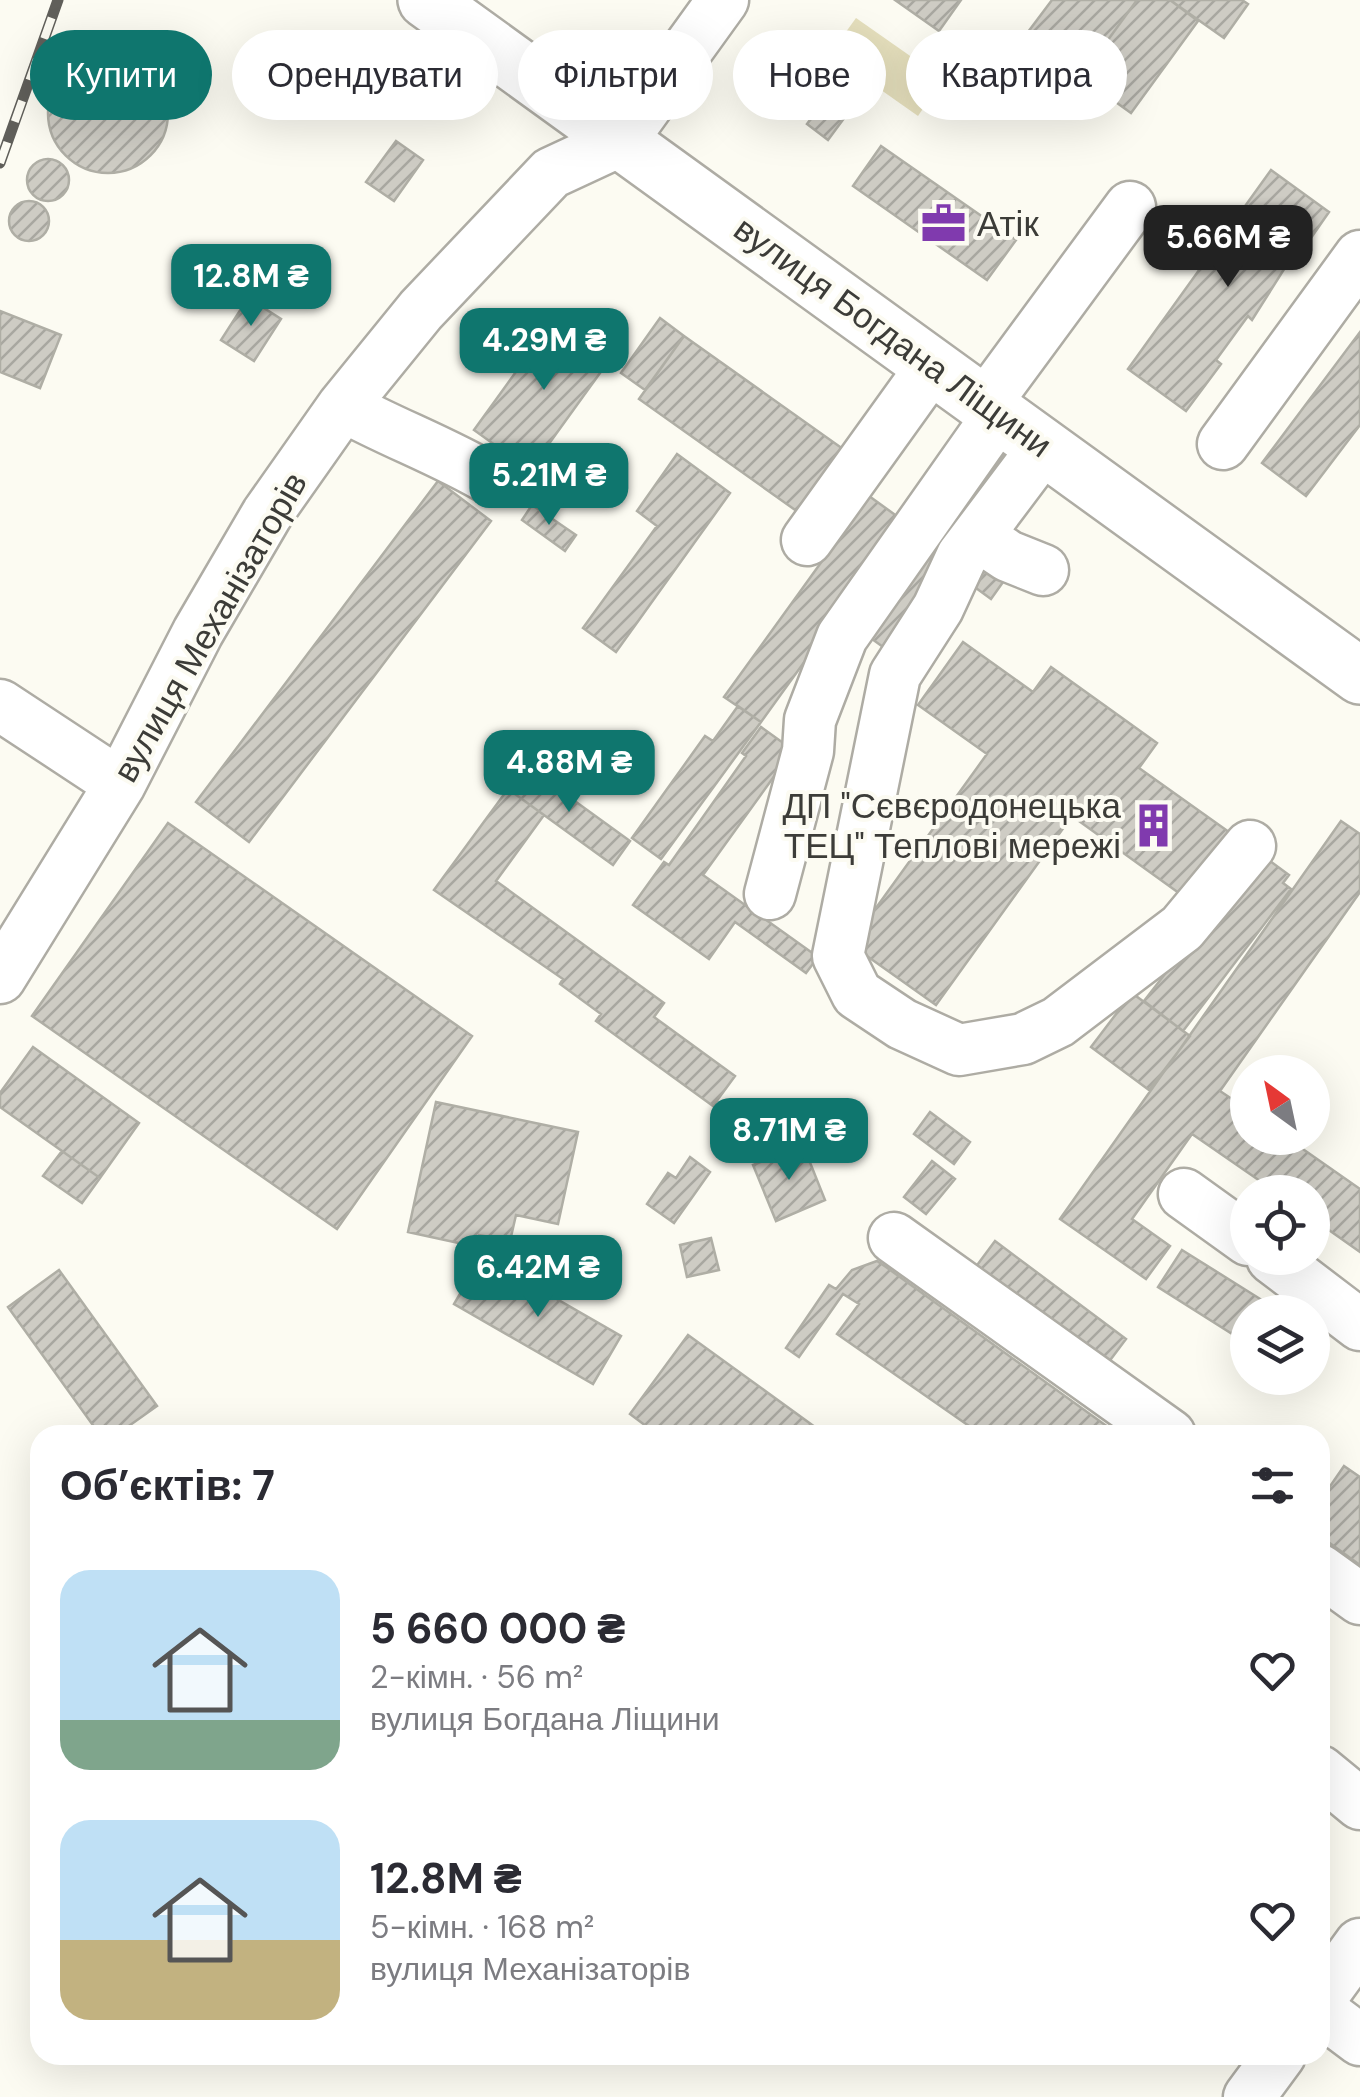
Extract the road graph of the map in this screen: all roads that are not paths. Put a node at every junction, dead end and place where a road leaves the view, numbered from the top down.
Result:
1 (426, 0) edge
2 (723, 0) edge
3 (622, 140) junction
4 (1130, 207) dead end
5 (1360, 256) edge
6 (932, 366) junction
7 (343, 406) junction
8 (992, 409) junction
9 (1223, 444) dead end
10 (1044, 446) junction
11 (492, 480) dead end
12 (978, 536) junction
13 (806, 540) dead end
14 (1043, 570) dead end
15 (1360, 676) edge
16 (0, 705) edge
17 (120, 784) junction
18 (1250, 846) dead end
19 (770, 894) dead end
20 (0, 978) edge
21 (1184, 1194) dead end
22 (1230, 1227) edge
23 (894, 1238) dead end
24 (1294, 1275) edge
25 (1360, 1325) edge
26 (1156, 1425) edge
27 (1330, 1577) edge
28 (1360, 1598) edge
29 (1330, 1778) edge
30 (1360, 1804) edge
31 (1360, 1944) edge
32 (1330, 1986) edge
33 (1330, 2018) edge
34 (1360, 2040) edge
35 (1273, 2065) edge
36 (1249, 2097) edge

1 - 3 main road, вулиця Богдана Ліщини
2 - 3 street
3 - 6 main road, вулиця Богдана Ліщини
3 - 7 street, вулиця Механізаторів
4 - 8 street
5 - 9 street
6 - 8 main road, вулиця Богдана Ліщини
6 - 13 street
7 - 11 street
7 - 17 street, вулиця Механізаторів
8 - 10 main road, вулиця Богдана Ліщини
8 - 19 street
10 - 12 street
10 - 15 main road, вулиця Богдана Ліщини
12 - 14 street
12 - 18 street
16 - 17 street
17 - 20 street, вулиця Механізаторів
21 - 22 street
23 - 26 street
24 - 25 street
27 - 28 street
29 - 30 street
31 - 32 street
33 - 34 street
35 - 36 street

